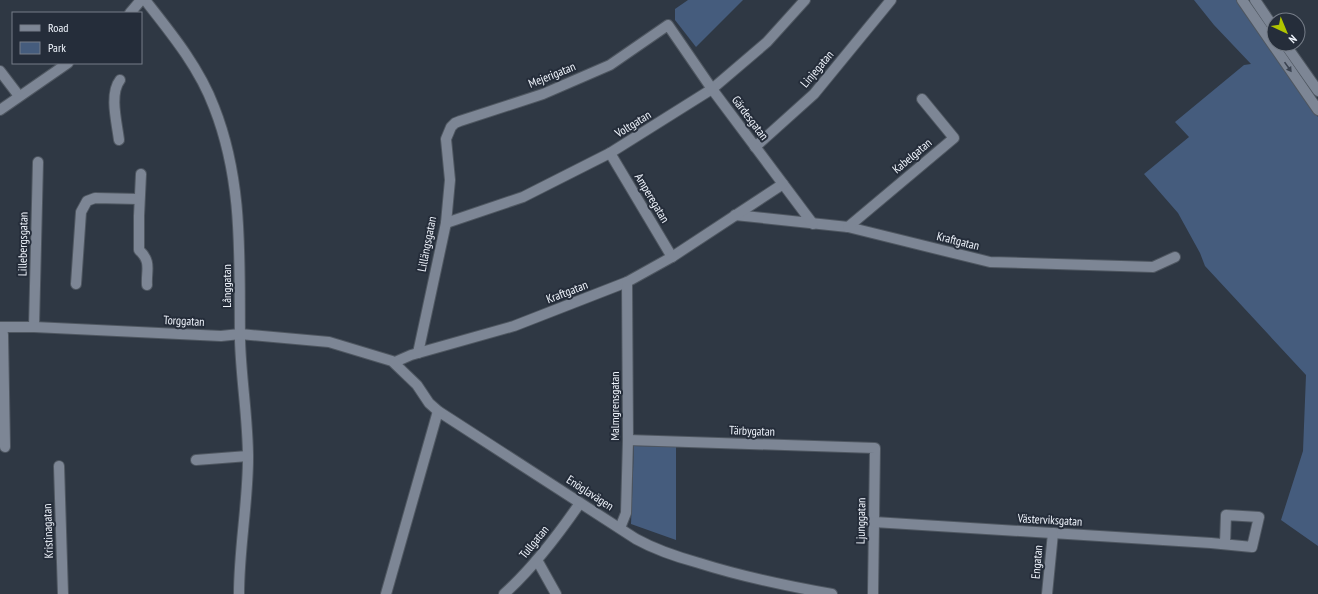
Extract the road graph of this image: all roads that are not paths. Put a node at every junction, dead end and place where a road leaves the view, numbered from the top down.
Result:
1 (141, 0) edge
2 (146, 0) edge
3 (805, 0) edge
4 (891, 0) edge
5 (1242, 0) edge
6 (1255, 0) edge
7 (131, 12) edge
8 (1266, 16) edge
9 (668, 26) joint
10 (1291, 52) edge
11 (67, 64) edge
12 (0, 71) edge
13 (120, 80) dead end
14 (712, 89) junction
15 (1318, 91) edge
16 (19, 96) junction
17 (922, 99) dead end
18 (0, 110) edge
19 (1318, 110) edge
20 (446, 139) joint
21 (119, 140) dead end
22 (755, 147) junction
23 (610, 153) junction
24 (38, 162) dead end
25 (141, 174) dead end
26 (783, 184) junction
27 (139, 199) junction
28 (735, 215) junction
29 (446, 223) junction
30 (813, 224) junction
31 (848, 227) junction
32 (672, 257) junction
33 (1175, 257) dead end
34 (627, 282) junction
35 (76, 284) dead end
36 (147, 285) dead end
37 (1, 327) edge
38 (34, 327) junction
39 (240, 334) junction
40 (366, 353) joint
41 (418, 353) junction
42 (395, 362) junction
43 (438, 411) junction
44 (628, 440) junction
45 (5, 447) dead end
46 (875, 448) joint
47 (248, 456) junction
48 (196, 460) dead end
49 (59, 466) dead end
50 (580, 503) junction
51 (874, 522) junction
52 (620, 528) junction
53 (1053, 533) junction
54 (1225, 544) dead end
55 (537, 560) junction
56 (63, 594) edge
57 (239, 594) edge
58 (386, 594) edge
59 (504, 594) edge
60 (556, 594) edge
61 (832, 594) edge
62 (873, 594) edge
63 (1047, 594) edge

1 - 7 street
2 - 39 street, Långgatan
3 - 14 street, Voltgatan
4 - 22 street, Linjegatan
5 -> 19 street
6 - 8 street
9 - 14 street, Gärdesgatan
9 - 20 street, Mejerigatan
10 - 15 street
11 - 16 street
12 - 16 street
13 - 21 street
14 - 22 street, Gärdesgatan
14 - 23 street, Voltgatan
16 - 18 street
17 - 31 street, Kabelgatan
20 - 29 street, Lillängsgatan
22 - 26 street, Gärdesgatan
23 - 29 street, Voltgatan
23 - 32 street, Amperegatan
24 - 38 street, Lillebergsgatan
25 - 27 street
26 - 28 street, Kraftgatan
26 - 30 street, Gärdesgatan
27 - 35 street
27 - 36 street
28 - 30 street, Kraftgatan
28 - 32 street, Kraftgatan
29 - 41 street, Lillängsgatan
30 - 31 street, Kraftgatan
31 - 33 street, Kraftgatan
32 - 34 street, Kraftgatan
34 - 41 street, Kraftgatan
34 - 44 street, Malmgrensgatan
37 - 38 street, Torggatan
37 - 45 street
38 - 39 street, Torggatan
39 - 40 street, Torggatan
39 - 47 street, Långgatan
40 - 42 street, Enöglavägen
41 - 42 street, Kraftgatan
42 - 43 street, Enöglavägen
43 - 50 street, Enöglavägen
43 - 58 street
44 - 46 street, Tärbygatan
44 - 52 street, Malmgrensgatan
46 - 51 street, Ljunggatan
47 - 48 street
47 - 57 street, Långgatan
49 - 56 street, Kristinagatan
50 - 52 street, Enöglavägen
50 - 55 street, Tullgatan
51 - 53 street, Västerviksgatan
51 - 62 street, Ljunggatan
52 - 61 street, Enöglavägen
53 - 54 street, Västerviksgatan
53 - 63 street, Engatan
55 - 59 street, Tullgatan
55 - 60 street

